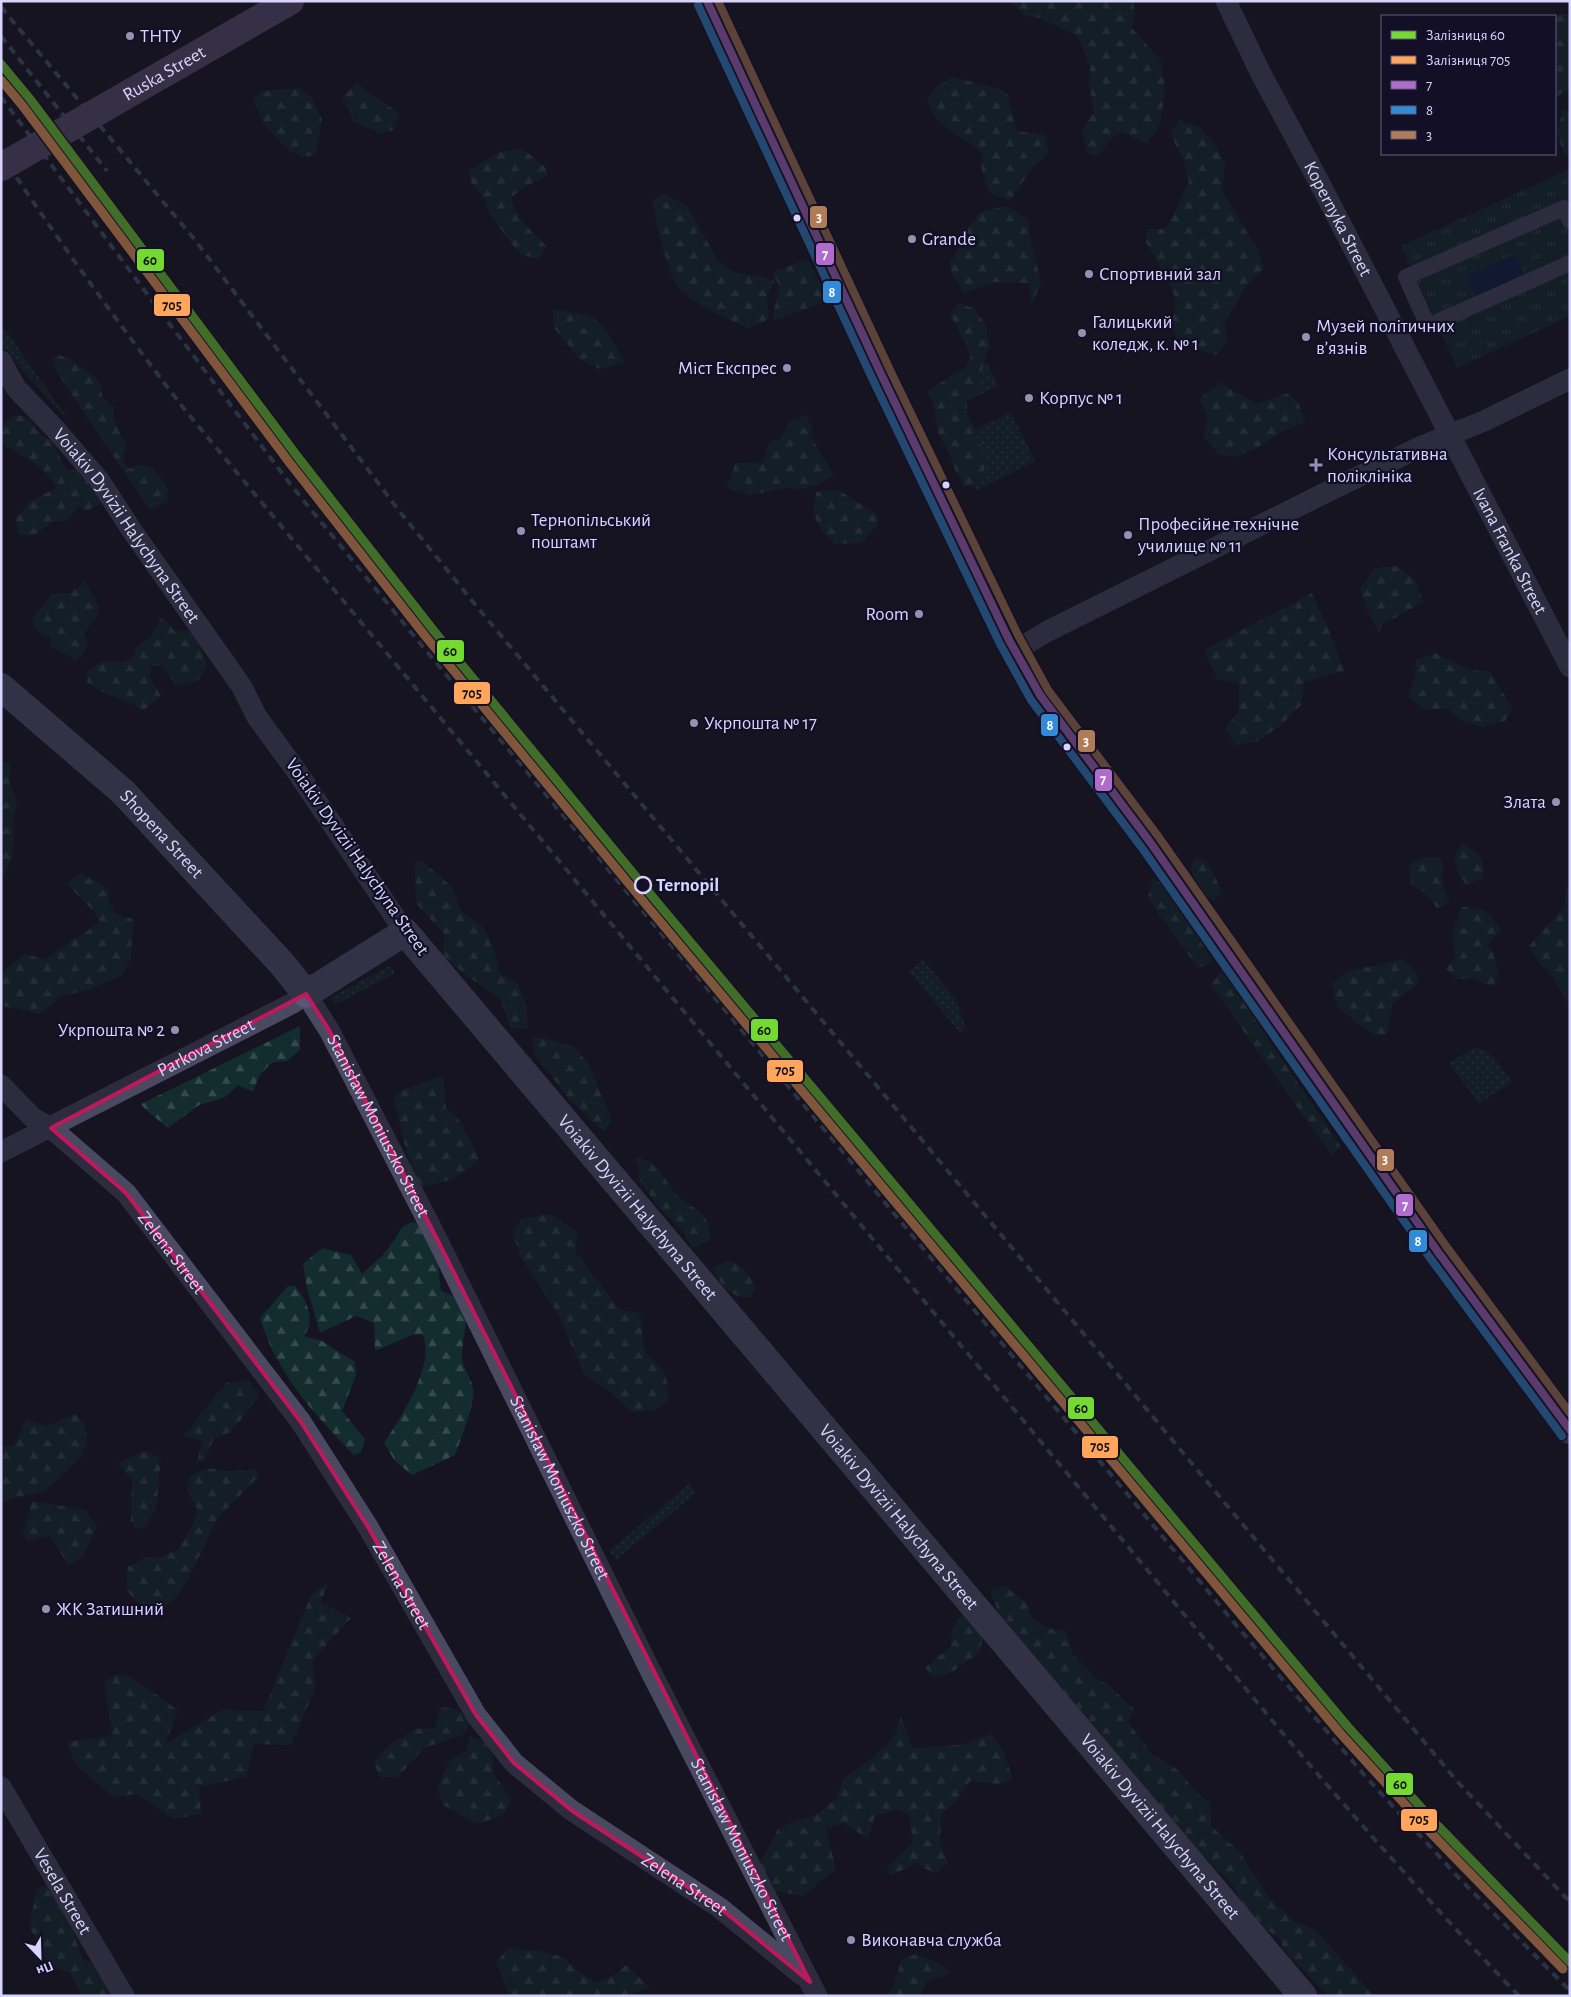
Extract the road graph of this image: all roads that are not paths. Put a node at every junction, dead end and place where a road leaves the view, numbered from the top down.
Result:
1 (290, 1) edge
2 (708, 1) edge
3 (1226, 1) edge
4 (1, 167) edge
5 (1570, 221) edge
6 (1570, 263) edge
7 (1, 361) edge
8 (1570, 379) edge
9 (9, 384) edge
10 (1450, 435) junction
11 (1014, 651) junction
12 (1570, 667) edge
13 (1, 687) edge
14 (405, 932) junction
15 (306, 994) junction
16 (1, 1085) edge
17 (51, 1128) junction
18 (1, 1152) edge
19 (1570, 1430) edge
20 (1, 1787) edge
21 (814, 1989) edge
22 (124, 1996) edge
23 (1303, 1996) edge

1 - 4 main road, Ruska Street, bridge
2 - 11 main road
3 - 10 street, Kopernyka Street
5 - 6 street
7 - 9 street, Voiakiv Dyvizii Halychyna Street
8 - 10 street
9 - 14 street, Voiakiv Dyvizii Halychyna Street
10 - 11 street
10 - 12 street, Ivana Franka Street
11 - 19 main road
13 - 15 main road, Shopena Street
14 - 15 main road, Parkova Street
14 - 23 main road, Voiakiv Dyvizii Halychyna Street
15 - 17 street, Parkova Street
15 - 21 street, Stanisław Moniuszko Street
16 - 17 street, Zelena Street
17 - 18 street, Parkova Street
17 - 21 street, Zelena Street
20 - 22 street, Vesela Street

